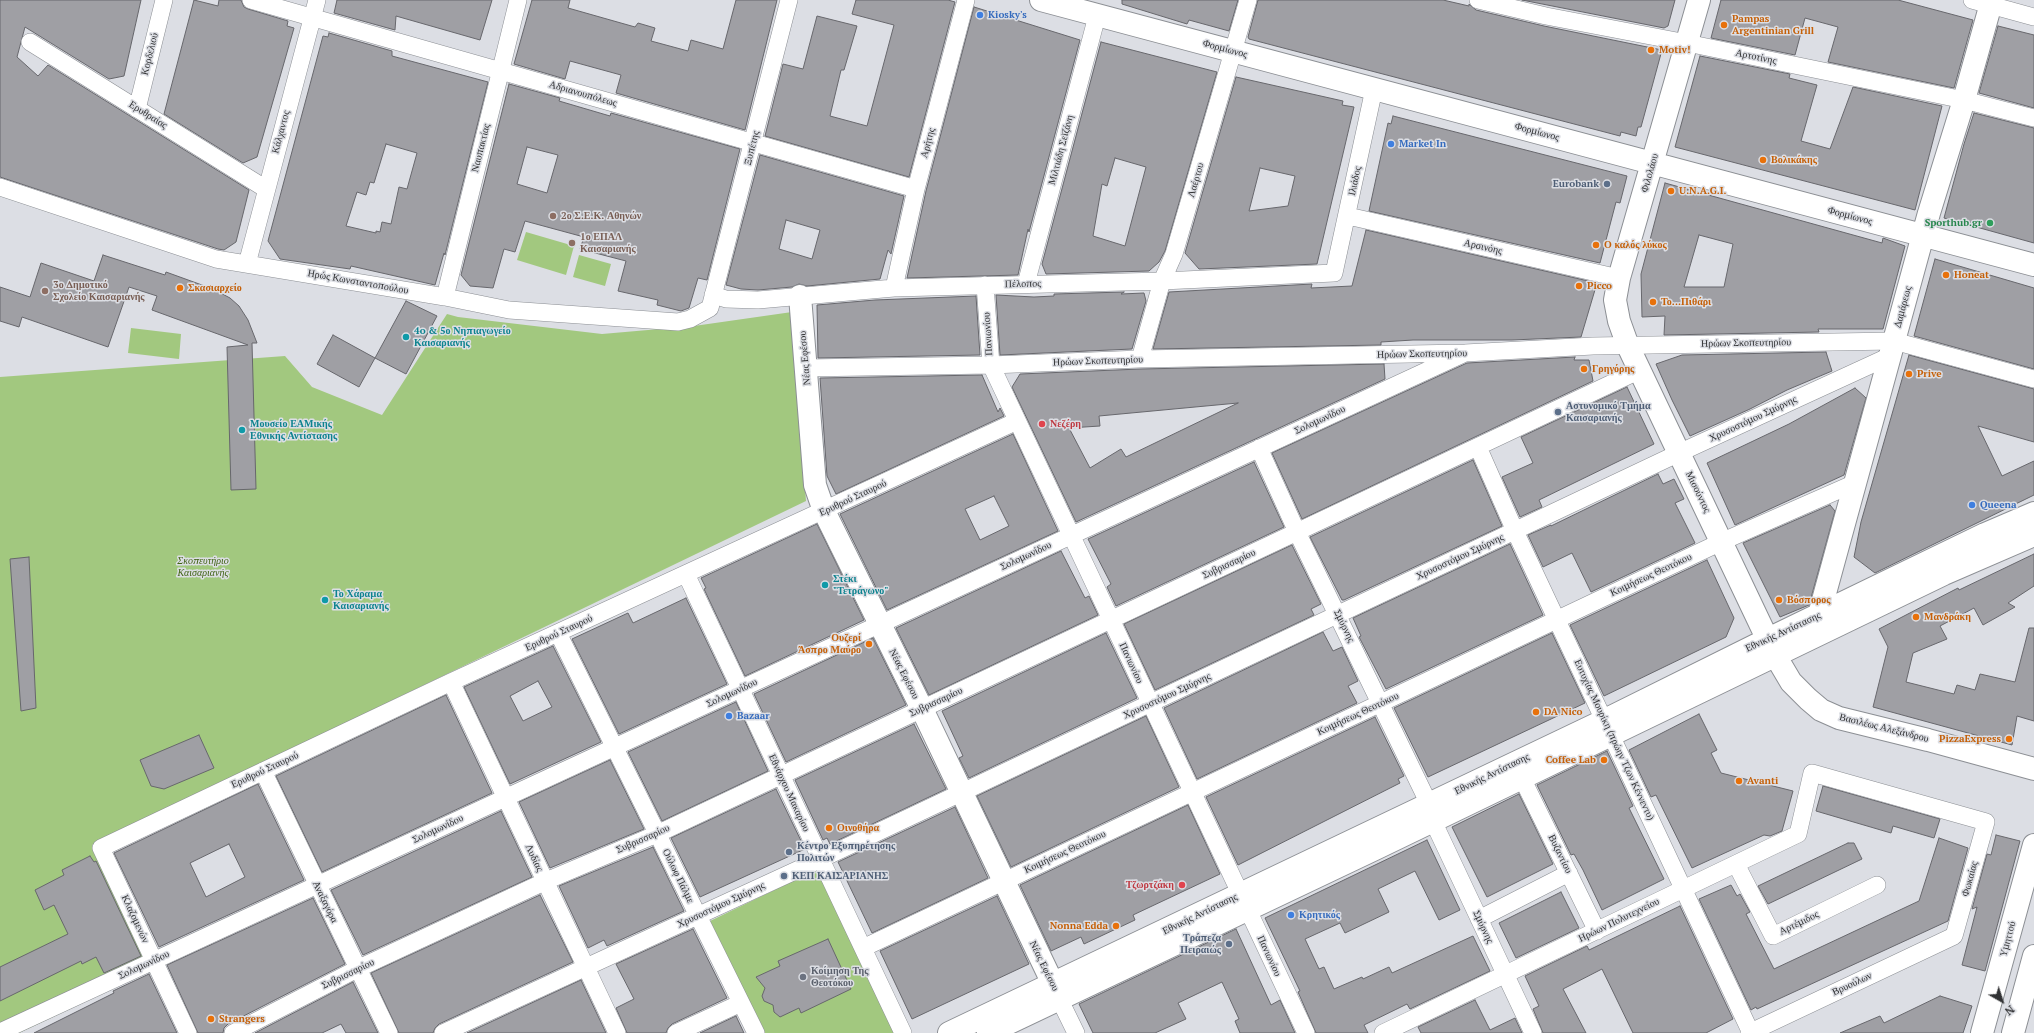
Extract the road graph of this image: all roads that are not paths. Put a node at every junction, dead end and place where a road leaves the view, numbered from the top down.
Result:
1 (164, 0) edge
2 (251, 0) edge
3 (317, 0) edge
4 (518, 0) edge
5 (789, 0) edge
6 (966, 0) edge
7 (1041, 0) edge
8 (1248, 0) edge
9 (1478, 0) edge
10 (1699, 0) edge
11 (1985, 2) edge
12 (1097, 16) junction
13 (2034, 17) edge
14 (312, 18) junction
15 (30, 42) dead end
16 (1687, 43) junction
17 (1234, 51) junction
18 (500, 71) junction
19 (1374, 89) junction
20 (1964, 100) junction
21 (137, 109) junction
22 (2034, 118) edge
23 (753, 142) junction
24 (1652, 164) junction
25 (0, 187) edge
26 (266, 189) junction
27 (916, 189) junction
28 (1348, 216) junction
29 (1922, 236) junction
30 (247, 264) junction
31 (2034, 265) edge
32 (1334, 273) joint
33 (1619, 278) junction
34 (1162, 281) junction
35 (1026, 284) junction
36 (985, 285) junction
37 (894, 288) junction
38 (713, 295) junction
39 (800, 296) junction
40 (445, 297) junction
41 (1628, 346) junction
42 (1892, 348) junction
43 (1465, 353) junction
44 (1140, 359) junction
45 (991, 365) junction
46 (805, 368) junction
47 (1640, 370) junction
48 (2034, 379) edge
49 (1017, 421) junction
50 (1478, 447) junction
51 (1259, 448) junction
52 (1679, 453) junction
53 (1855, 483) junction
54 (824, 511) junction
55 (2034, 513) edge
56 (1515, 531) junction
57 (1297, 532) junction
58 (2034, 534) edge
59 (1071, 536) junction
60 (1722, 542) junction
61 (686, 574) junction
62 (1338, 615) junction
63 (1819, 615) junction
64 (1557, 619) junction
65 (1111, 620) junction
66 (879, 624) junction
67 (558, 633) junction
68 (1771, 647) junction
69 (451, 682) junction
70 (740, 689) junction
71 (1150, 703) junction
72 (1381, 703) junction
73 (922, 709) junction
74 (1608, 727) junction
75 (614, 747) junction
76 (2034, 769) edge
77 (263, 771) junction
78 (781, 775) junction
79 (1522, 778) junction
80 (962, 792) junction
81 (1192, 792) junction
82 (506, 798) junction
83 (1431, 812) junction
84 (1986, 822) joint
85 (657, 834) junction
86 (2034, 845) edge
87 (102, 848) joint
88 (821, 859) junction
89 (1736, 864) junction
90 (1569, 873) junction
91 (546, 881) junction
92 (1003, 882) junction
93 (317, 885) junction
94 (1877, 885) dead end
95 (1684, 889) junction
96 (1244, 902) junction
97 (697, 916) junction
98 (1479, 919) junction
99 (1597, 930) junction
100 (1954, 936) joint
101 (863, 948) junction
102 (2034, 956) edge
103 (154, 961) junction
104 (586, 966) junction
105 (357, 969) junction
106 (1505, 975) junction
107 (1056, 991) junction
108 (740, 1003) junction
109 (0, 1032) edge
110 (188, 1033) edge
111 (233, 1033) edge
112 (389, 1033) edge
113 (443, 1033) edge
114 (617, 1033) edge
115 (676, 1033) edge
116 (756, 1033) edge
117 (903, 1033) edge
118 (949, 1033) edge
119 (988, 1033) edge
120 (1076, 1033) edge
121 (1306, 1033) edge
122 (1384, 1033) edge
123 (1533, 1033) edge
124 (1750, 1033) edge
125 (1982, 1033) edge
126 (2013, 1033) edge

1 - 21 street, Κορδελιού
2 - 14 street, Αδριανουπόλεως
3 - 14 street, Κάλχαντος
4 - 18 street, Ναυπακτίας
5 - 23 street, Ξυπέτης
6 - 27 street, Αρήτης
7 - 12 main road, Φορμίωνος
8 - 17 street, Λαέρτου
9 - 16 street, Αρτοτίνης
10 - 16 main road, Φιλολάου
11 - 13 street
11 - 20 main road, Δαμάρεως
12 - 17 main road, Φορμίωνος
12 - 35 street, Μιλτιάδη Σεϊζάνη
14 - 18 street, Αδριανουπόλεως
14 - 26 street, Κάλχαντος
15 - 21 street, Ερυθραίας
16 - 20 street, Αρτοτίνης
16 - 24 main road, Φιλολάου
17 - 19 main road, Φορμίωνος
17 - 34 street, Λαέρτου
18 - 23 street, Αδριανουπόλεως
18 - 40 street, Ναυπακτίας
19 - 24 main road, Φορμίωνος
19 - 28 street, Ιλιάδος
20 - 22 street, Αρτοτίνης
20 - 29 main road, Δαμάρεως
21 - 26 street, Ερυθραίας
23 - 27 street, Αδριανουπόλεως
23 - 38 street, Ξυπέτης
24 - 29 main road, Φορμίωνος
24 - 33 main road, Φιλολάου
25 - 30 street, Ηρώς Κωνσταντοπούλου
26 - 30 street, Κάλχαντος
27 - 37 street, Αρήτης
28 - 32 street, Ιλιάδος
28 - 33 street, Αρσινόης
29 - 31 main road, Φορμίωνος
29 - 42 main road, Δαμάρεως
30 - 40 street, Ηρώς Κωνσταντοπούλου
32 - 34 street, Πέλοπος
33 - 41 main road, Φιλολάου
34 - 35 street, Πέλοπος
34 - 44 street, Λαέρτου
35 - 36 street, Πέλοπος
36 - 37 street, Πέλοπος
36 - 45 street, Πανιωνίου
37 - 39 street, Πέλοπος
38 - 39 street, Πέλοπος
38 - 40 street, Ηρώς Κωνσταντοπούλου
39 - 46 main road, Νέας Εφέσου
41 - 42 street, Ηρώων Σκοπευτηρίου
41 - 43 street, Ηρώων Σκοπευτηρίου
41 - 47 main road, Μισούντος
42 - 48 street, Ηρώων Σκοπευτηρίου
42 - 52 street, Χρυσοστόμου Σμύρνης
42 - 53 main road, Δαμάρεως
43 - 44 street, Ηρώων Σκοπευτηρίου
43 - 51 street, Σολομωνίδου
44 - 45 street, Ηρώων Σκοπευτηρίου
45 - 46 street, Ηρώων Σκοπευτηρίου
45 - 49 street, Πανιωνίου
46 - 54 main road, Νέας Εφέσου
47 - 50 street, Συβρισσαρίου
47 - 52 main road, Μισούντος
49 - 54 street, Ερυθρού Σταυρού
49 - 59 street, Πανιωνίου
50 - 56 street, Ευτυχίας Μουρίκη (πρώην Τζων Κέννεντυ)
50 - 57 street, Συβρισσαρίου
51 - 57 street, Σμύρνης
51 - 59 street, Σολομωνίδου
52 - 56 street, Χρυσοστόμου Σμύρνης
52 - 60 main road, Μισούντος
53 - 60 street, Κοιμήσεως Θεοτόκου
53 - 63 main road, Δαμάρεως
54 - 61 street, Ερυθρού Σταυρού
54 - 66 main road, Νέας Εφέσου
55 - 63 main road, Εθνικής Αντίστασης
56 - 62 street, Χρυσοστόμου Σμύρνης
56 - 64 street, Ευτυχίας Μουρίκη (πρώην Τζων Κέννεντυ)
57 - 62 street, Σμύρνης
57 - 65 street, Συβρισσαρίου
58 - 68 main road, Εθνικής Αντίστασης
59 - 65 street, Πανιωνίου
59 - 66 street, Σολομωνίδου
60 - 64 street, Κοιμήσεως Θεοτόκου
60 - 68 main road, Μισούντος
61 - 67 street, Ερυθρού Σταυρού
61 - 70 street, Εθνάρχου Μακαρίου
62 - 71 street, Χρυσοστόμου Σμύρνης
62 - 72 street, Σμύρνης
63 - 68 main road, Εθνικής Αντίστασης
64 - 72 street, Κοιμήσεως Θεοτόκου
64 - 74 street, Ευτυχίας Μουρίκη (πρώην Τζων Κέννεντυ)
65 - 71 street, Πανιωνίου
65 - 73 street, Συβρισσαρίου
66 - 70 street, Σολομωνίδου
66 - 73 main road, Νέας Εφέσου
67 - 69 street, Ερυθρού Σταυρού
67 - 75 street, Ούλωφ Πάλμε
68 - 74 main road, Εθνικής Αντίστασης
68 - 76 main road, Βασιλέως Αλεξάνδρου
69 - 77 street, Ερυθρού Σταυρού
69 - 82 street, Λυδίας
70 - 75 street, Σολομωνίδου
70 - 78 street, Εθνάρχου Μακαρίου
71 - 80 street, Χρυσοστόμου Σμύρνης
71 - 81 street, Πανιωνίου
72 - 81 street, Κοιμήσεως Θεοτόκου
72 - 83 street, Σμύρνης
73 - 78 street, Συβρισσαρίου
73 - 80 main road, Νέας Εφέσου
74 - 79 main road, Εθνικής Αντίστασης
74 - 83 main road, Εθνικής Αντίστασης
74 - 95 street, Ευτυχίας Μουρίκη (πρώην Τζων Κέννεντυ)
75 - 82 street, Σολομωνίδου
75 - 85 street, Ούλωφ Πάλμε
77 - 87 street, Ερυθρού Σταυρού
77 - 93 street, Αναξαγόρα
78 - 85 street, Συβρισσαρίου
78 - 88 street, Εθνάρχου Μακαρίου
79 - 83 main road, Εθνικής Αντίστασης
79 - 90 street, Βυζαντίου
80 - 88 street, Χρυσοστόμου Σμύρνης
80 - 92 main road, Νέας Εφέσου
81 - 92 street, Κοιμήσεως Θεοτόκου
81 - 96 street, Πανιωνίου
82 - 91 street, Λυδίας
82 - 93 street, Σολομωνίδου
83 - 96 main road, Εθνικής Αντίστασης
83 - 98 street, Σμύρνης
84 - 89 street, Ηρώων Πολυτεχνείου
84 - 100 street, Φωκαίας
85 - 91 street, Συβρισσαρίου
85 - 97 street, Ούλωφ Πάλμε
86 - 125 main road, Υμηττού
87 - 103 street, Κλαζομενών
88 - 97 street, Χρυσοστόμου Σμύρνης
88 - 101 street, Εθνάρχου Μακαρίου
89 - 94 street, Αρτέμιδος
89 - 95 street, Ηρώων Πολυτεχνείου
90 - 98 street
90 - 99 street, Βυζαντίου
91 - 104 street, Λυδίας
91 - 105 street, Συβρισσαρίου
92 - 101 street, Κοιμήσεως Θεοτόκου
92 - 107 main road, Νέας Εφέσου
93 - 103 street, Σολομωνίδου
93 - 105 street, Αναξαγόρα
95 - 99 street, Ηρώων Πολυτεχνείου
95 - 124 street, Ευτυχίας Μουρίκη (πρώην Τζων Κέννεντυ)
96 - 107 main road, Εθνικής Αντίστασης
96 - 121 street, Πανιωνίου
97 - 104 street, Χρυσοστόμου Σμύρνης
97 - 108 street, Ούλωφ Πάλμε
98 - 106 street, Σμύρνης
99 - 106 street, Ηρώων Πολυτεχνείου
100 - 124 street, Βρυούλων
101 - 117 street, Εθνάρχου Μακαρίου
102 - 126 main road
103 - 109 street, Σολομωνίδου
103 - 110 street, Κλαζομενών
104 - 113 street, Χρυσοστόμου Σμύρνης
104 - 114 street, Λυδίας
105 - 111 street, Συβρισσαρίου
105 - 112 street, Αναξαγόρα
106 - 122 street, Ηρώων Πολυτεχνείου
106 - 123 street, Σμύρνης
107 - 118 main road, Εθνικής Αντίστασης
107 - 119 main road, Εθνικής Αντίστασης
107 - 120 street, Νέας Εφέσου
108 - 115 street
108 - 116 street, Ούλωφ Πάλμε

